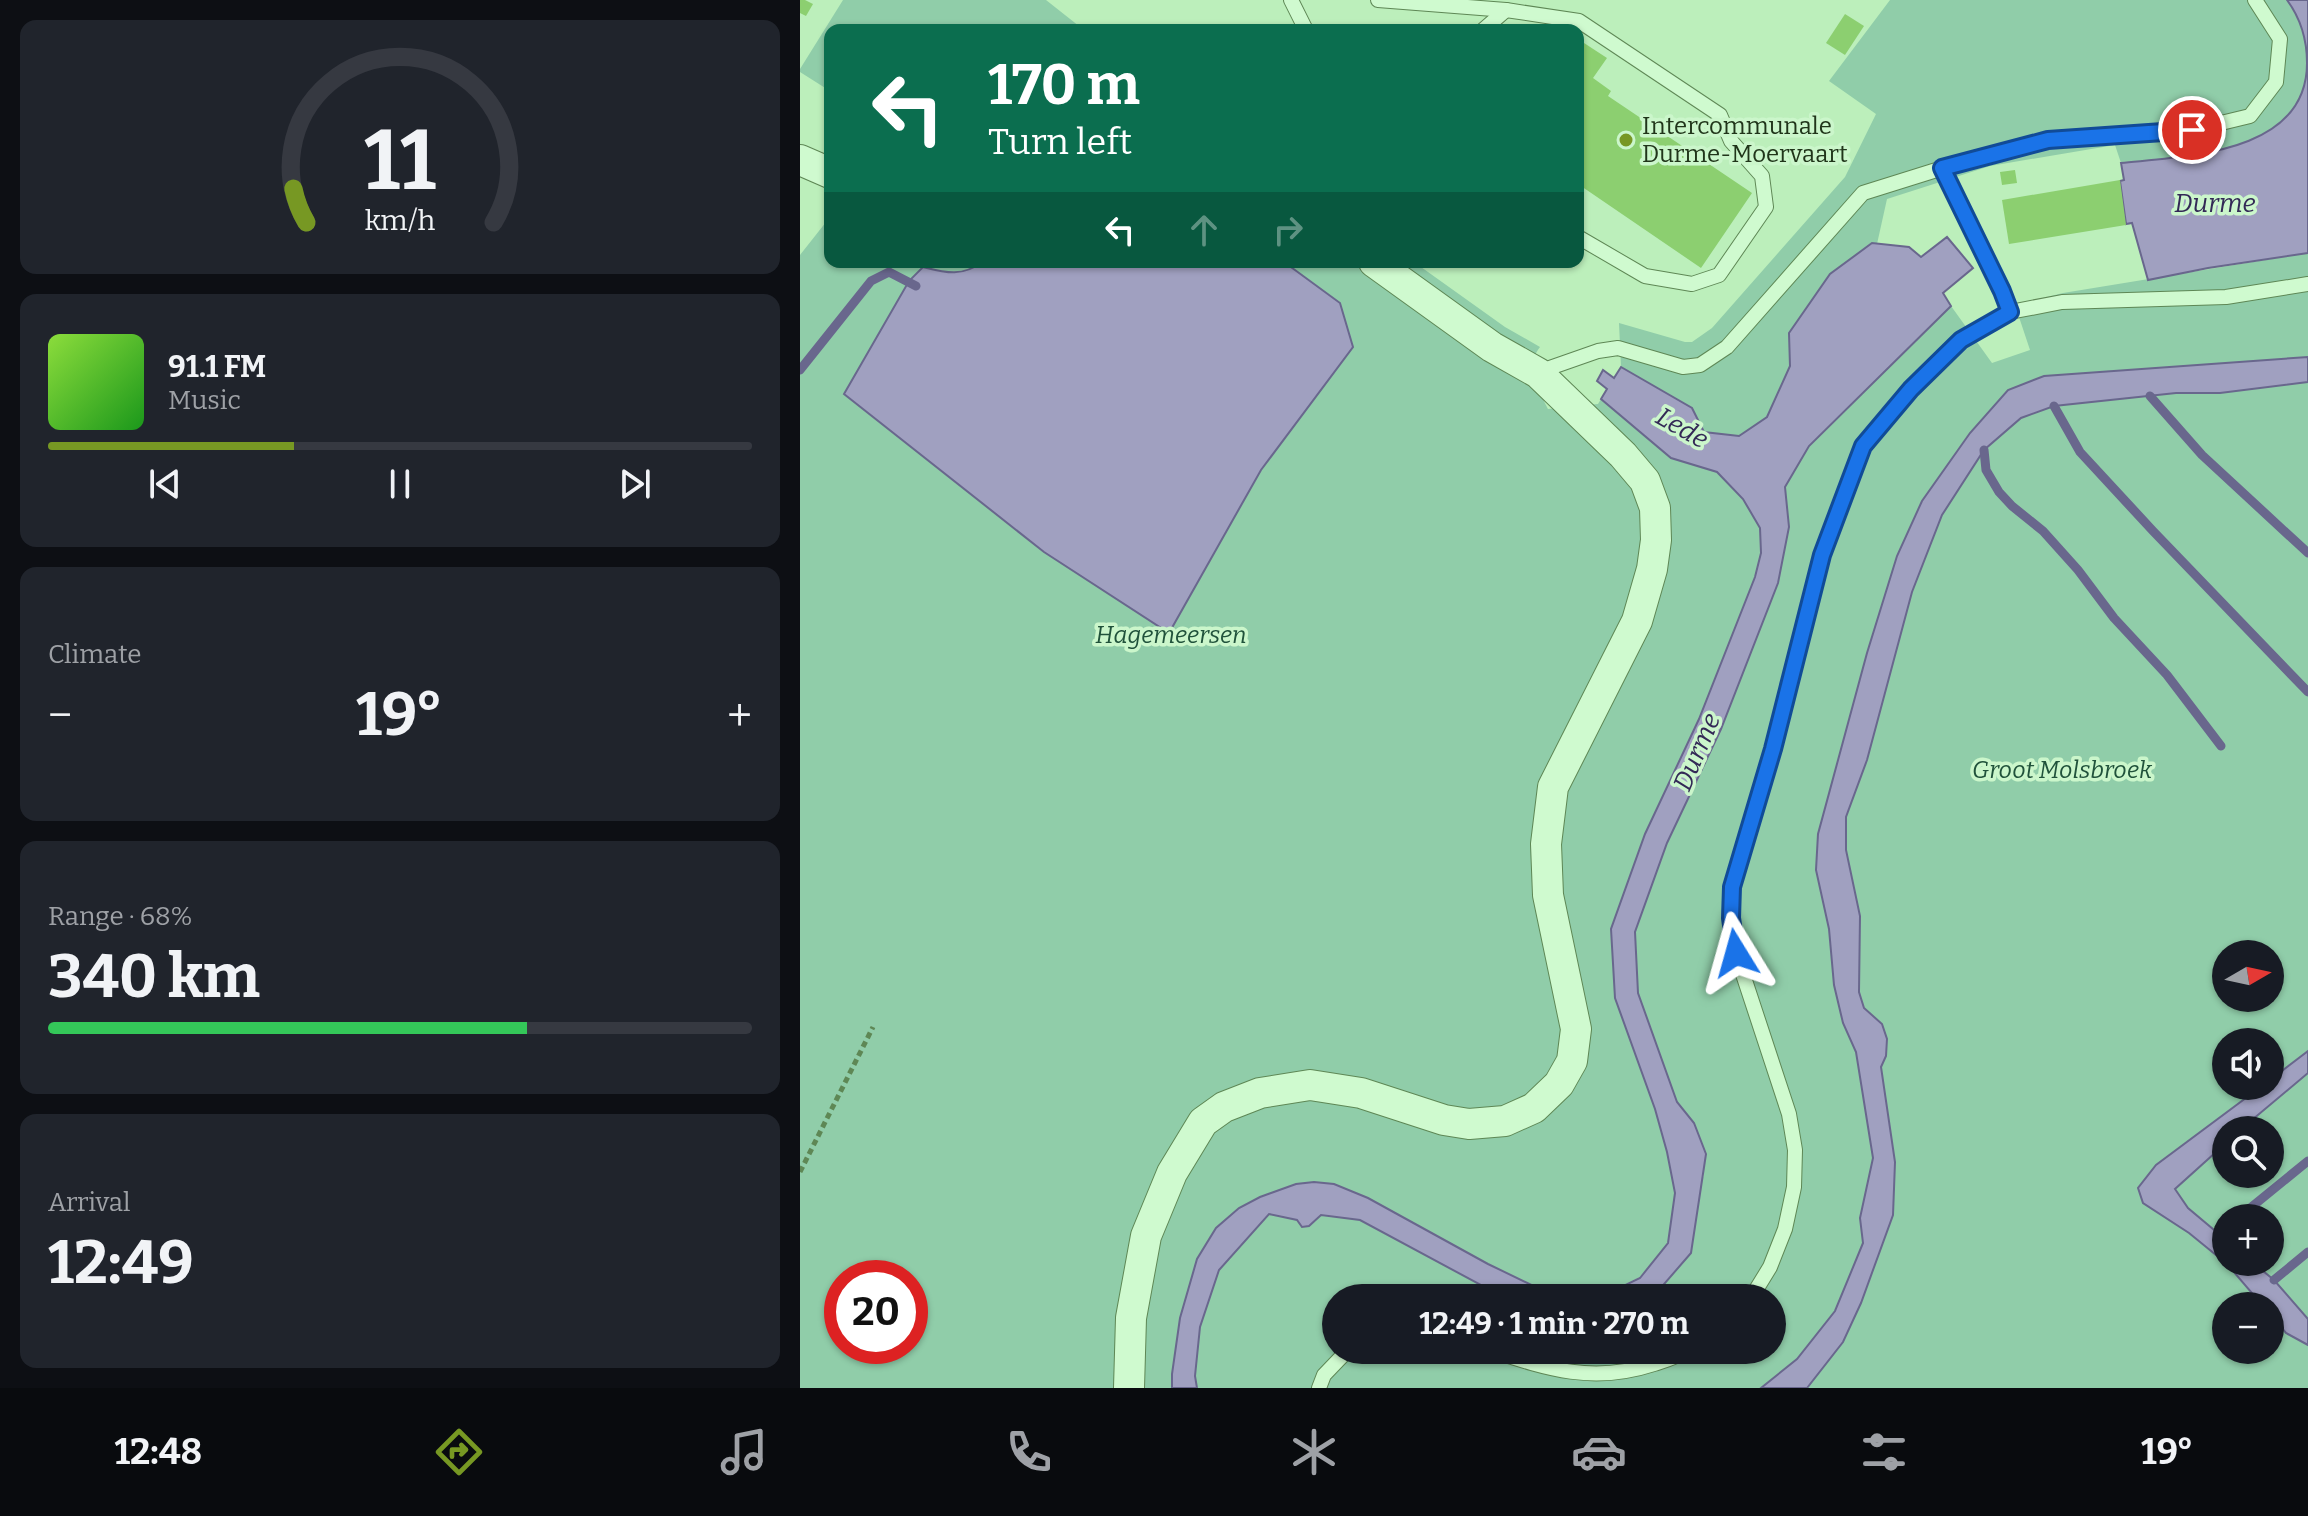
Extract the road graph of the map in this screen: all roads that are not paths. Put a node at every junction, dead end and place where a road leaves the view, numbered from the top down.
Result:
1 (1291, 0) edge
2 (1378, 0) edge
3 (2255, 0) edge
4 (1506, 10) junction
5 (1303, 24) edge
6 (1490, 24) edge
7 (1584, 24) edge
8 (1584, 24) edge
9 (800, 160) edge
10 (1942, 168) junction
11 (824, 170) edge
12 (1584, 240) edge
13 (1382, 268) edge
14 (2308, 284) edge
15 (2010, 312) junction
16 (1538, 373) junction
17 (1760, 1284) edge
18 (1335, 1364) edge
19 (1532, 1364) edge
20 (1653, 1364) edge
21 (1129, 1388) edge
22 (1319, 1388) edge

1 - 5 lane
2 - 4 lane
3 - 10 lane
4 - 6 lane
4 - 8 lane
7 - 12 lane
9 - 11 street
10 - 15 lane
10 - 16 lane
13 - 16 street
14 - 15 lane
15 - 17 lane
16 - 21 street
18 - 22 lane
19 - 20 lane

